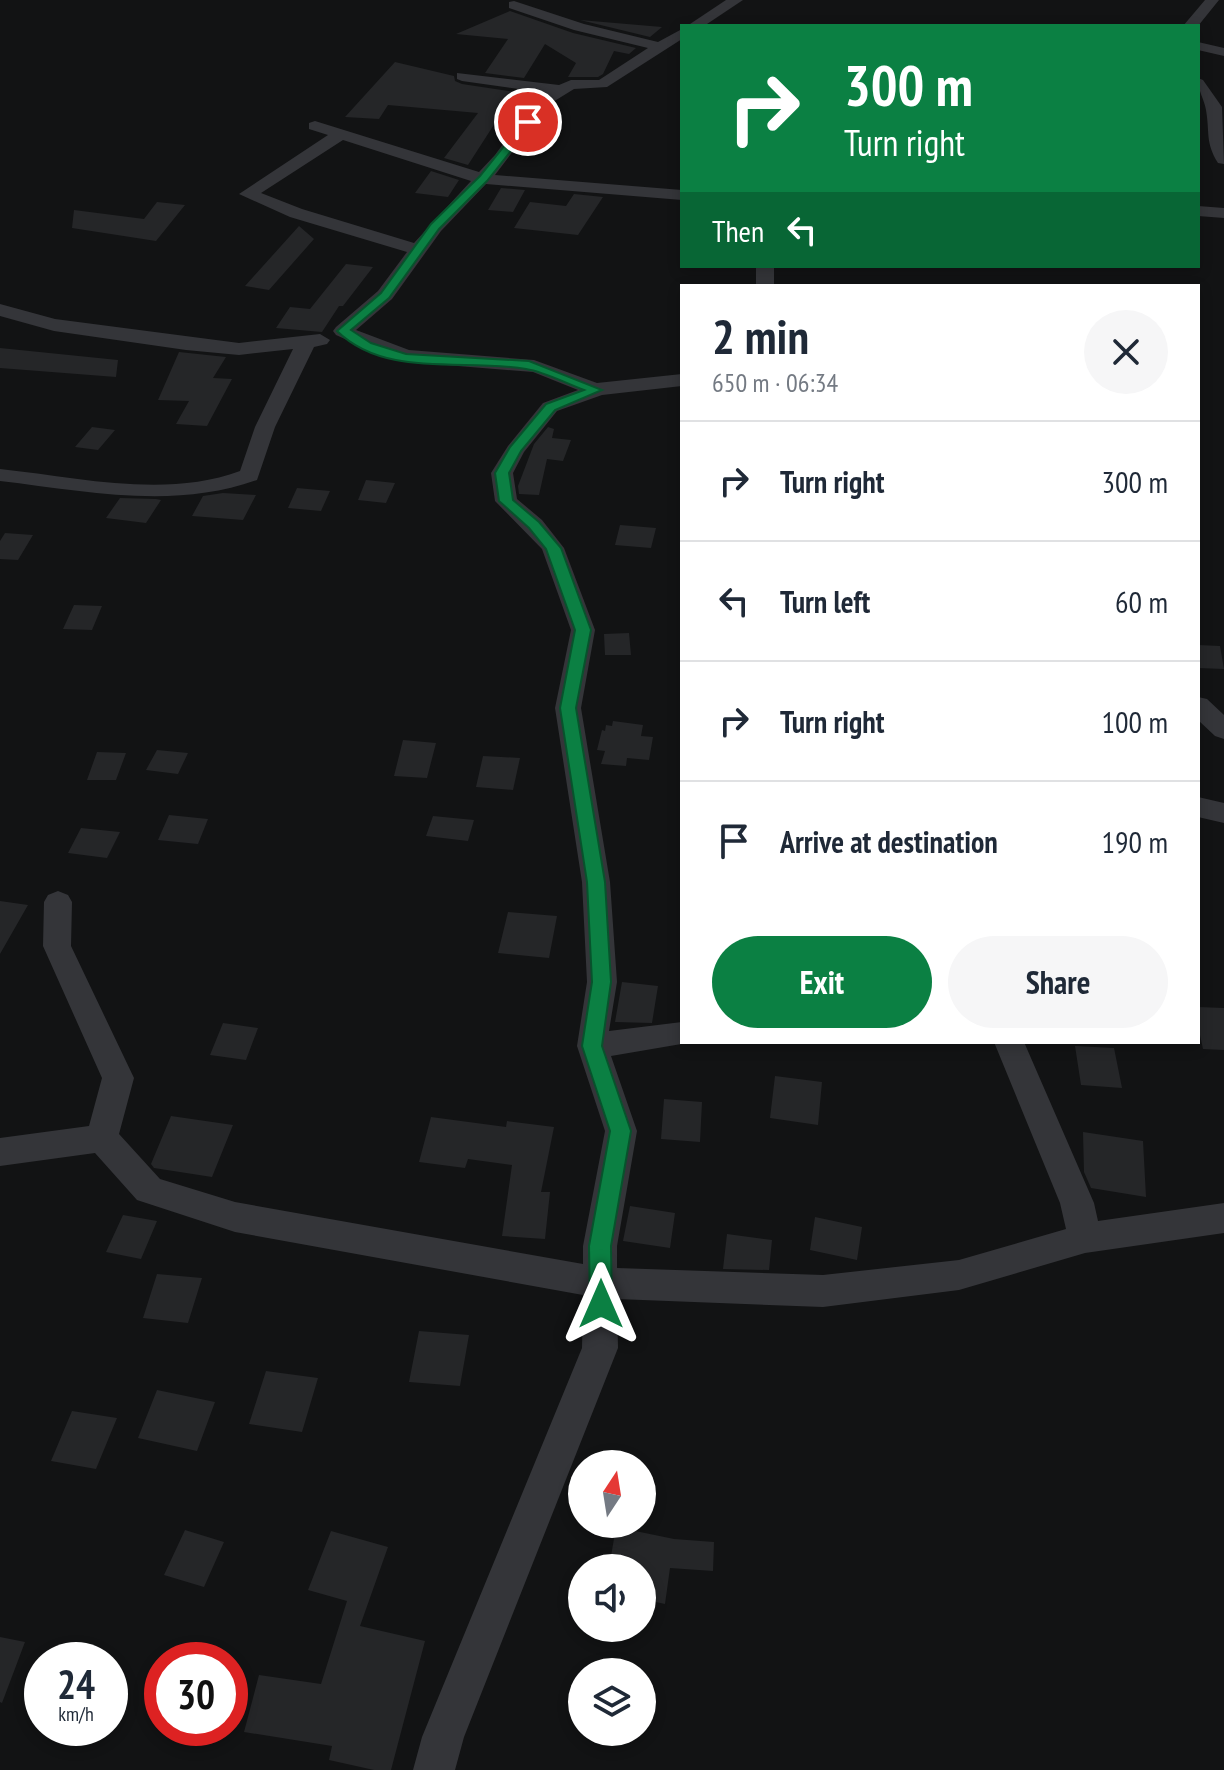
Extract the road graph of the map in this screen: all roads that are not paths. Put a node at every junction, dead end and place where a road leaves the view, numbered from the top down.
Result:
1 (736, 0) edge
2 (1212, 0) edge
3 (514, 5) dead end
4 (697, 24) edge
5 (1192, 24) edge
6 (680, 34) edge
7 (1200, 46) edge
8 (660, 47) junction
9 (1224, 52) edge
10 (462, 76) dead end
11 (1200, 86) edge
12 (559, 90) junction
13 (315, 126) dead end
14 (341, 134) junction
15 (1224, 159) edge
16 (483, 179) junction
17 (680, 195) edge
18 (1200, 211) edge
19 (1224, 214) edge
20 (420, 250) junction
21 (0, 310) edge
22 (343, 331) junction
23 (306, 342) junction
24 (680, 380) edge
25 (596, 390) junction
26 (0, 475) edge
27 (1200, 707) edge
28 (1224, 730) edge
29 (1200, 807) edge
30 (1224, 813) edge
31 (58, 902) dead end
32 (680, 1034) edge
33 (1010, 1044) edge
34 (592, 1046) junction
35 (102, 1138) junction
36 (0, 1152) edge
37 (1224, 1218) edge
38 (1085, 1238) junction
39 (601, 1283) junction
40 (434, 1770) edge

1 - 4 street
2 - 5 street
3 - 8 street
6 - 8 street
7 - 9 street
8 - 12 street
10 - 12 street
11 - 15 street
12 - 16 street
13 - 14 street
14 - 16 street
14 - 20 street
16 - 17 street
16 - 20 street
18 - 19 street
20 - 22 street
21 - 23 street
22 - 23 street
22 - 25 street
23 - 26 street
24 - 25 street
25 - 34 street
27 - 28 street
29 - 30 street
31 - 35 street
32 - 34 street
33 - 38 street
34 - 39 street
35 - 36 street
35 - 39 street
37 - 38 street
38 - 39 street
39 - 40 street

